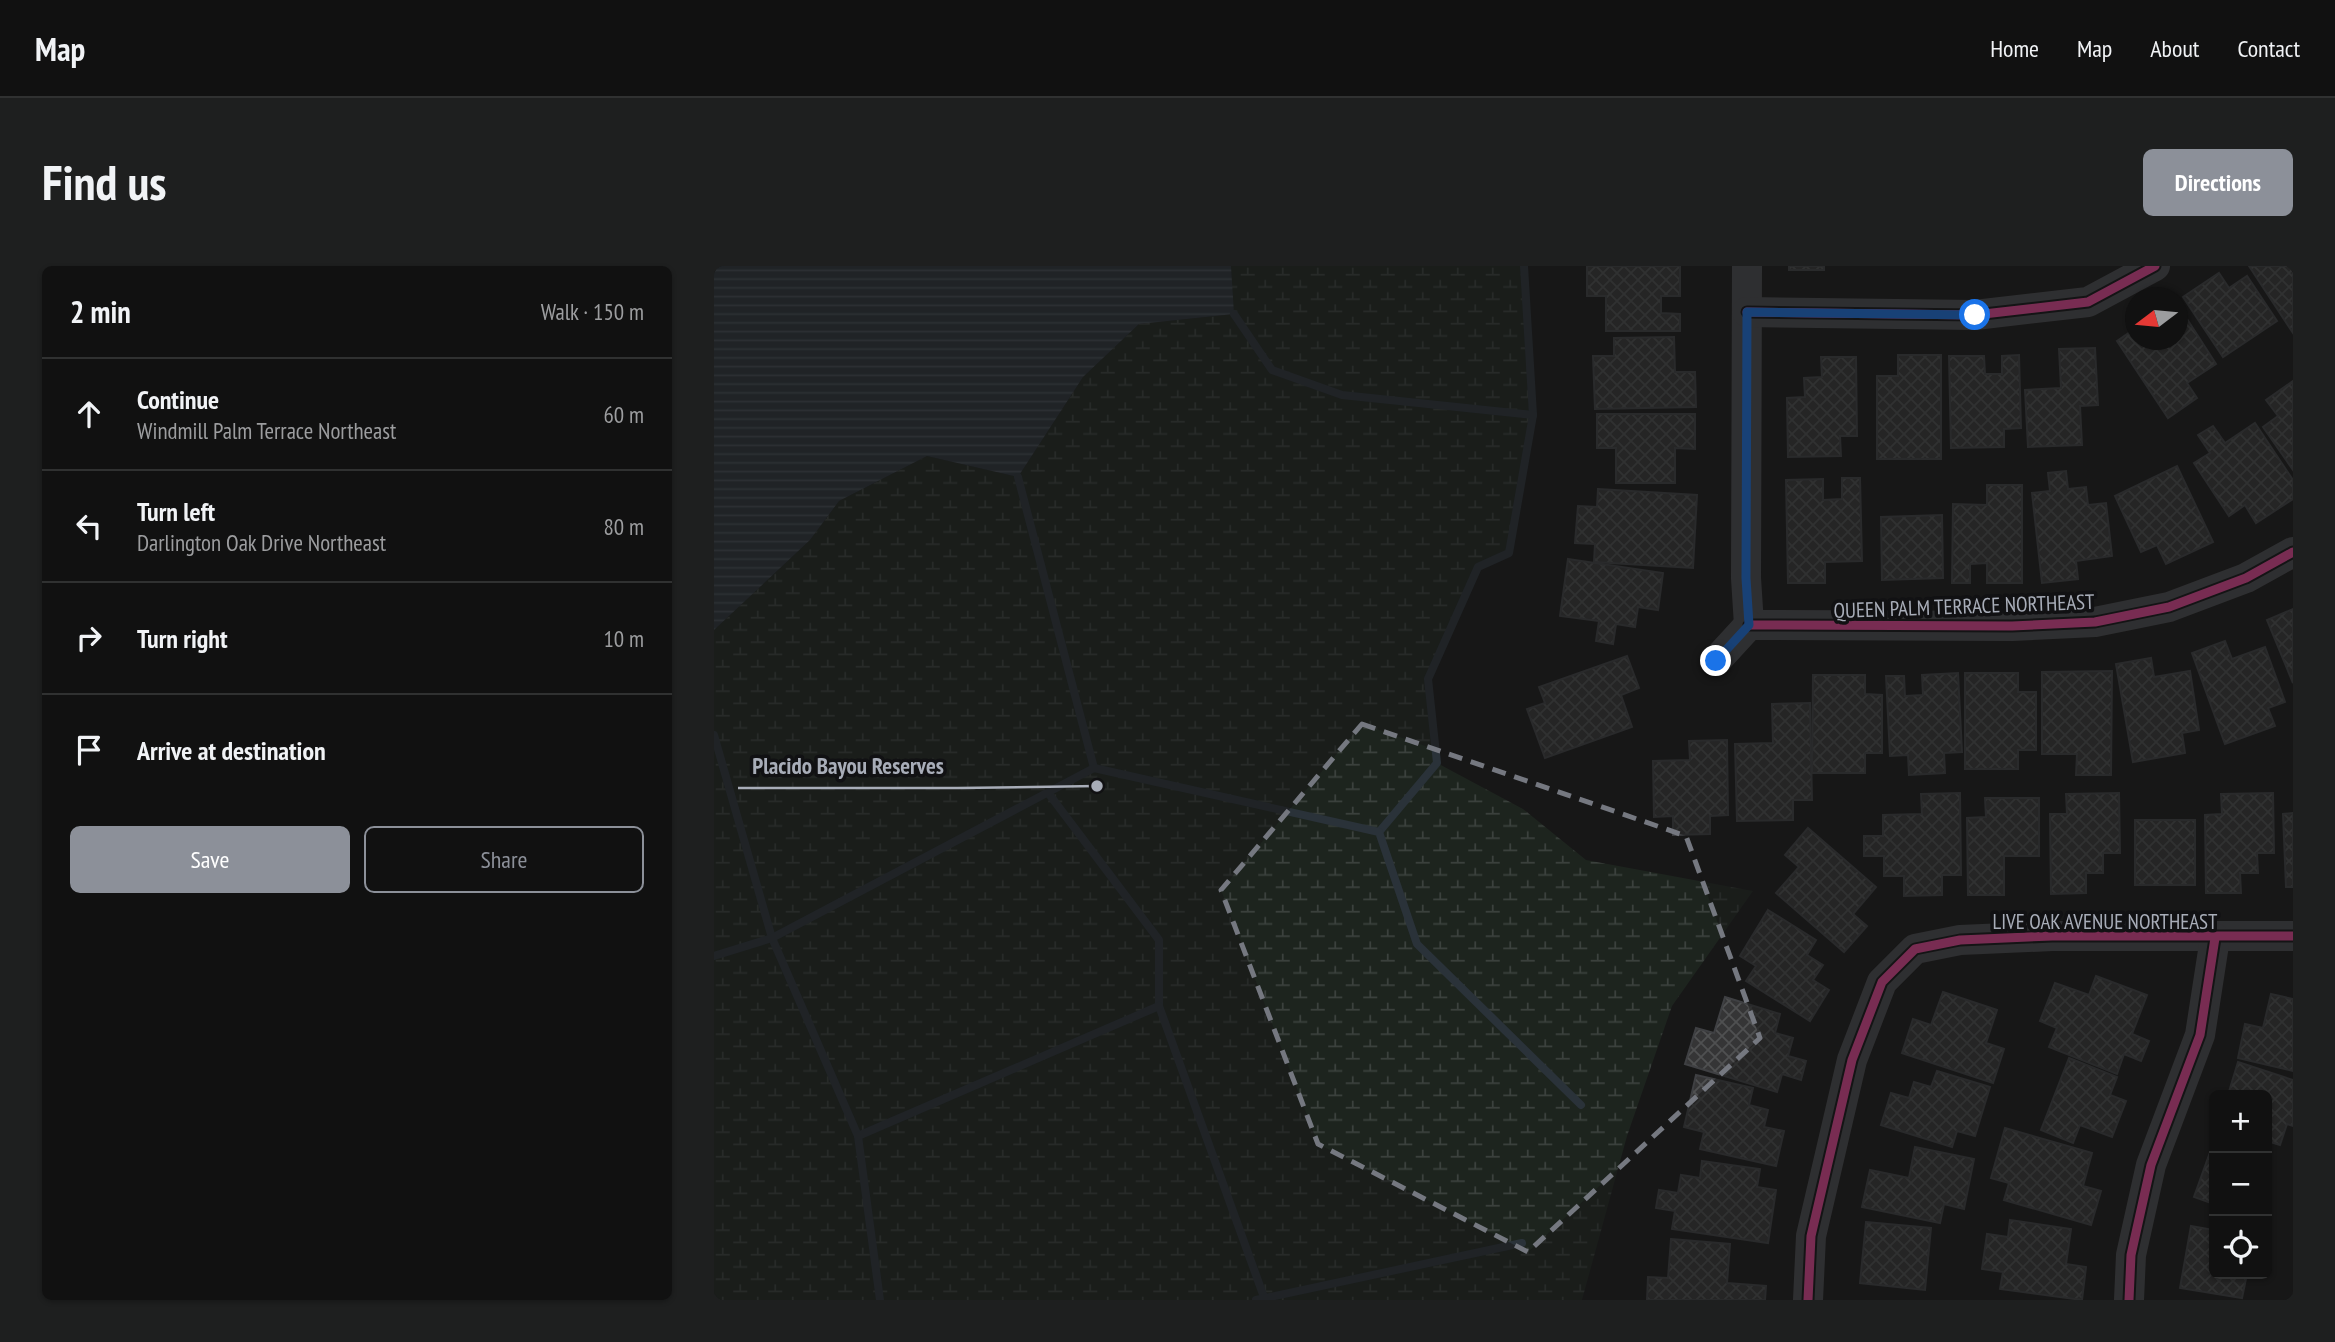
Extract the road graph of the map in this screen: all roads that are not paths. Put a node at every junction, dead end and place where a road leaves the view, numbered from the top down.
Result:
1 (1747, 266) edge
2 (2155, 266) edge
3 (1747, 312) junction
4 (2293, 552) edge
5 (1749, 625) junction
6 (1716, 661) dead end
7 (2293, 936) edge
8 (2215, 938) junction
9 (1808, 1300) edge
10 (2129, 1300) edge

1 - 3 street
2 - 3 street
3 - 5 street
4 - 5 street, QUEEN PALM TERRACE NORTHEAST
5 - 6 street
7 - 8 street, LIVE OAK AVENUE NORTHEAST
8 - 9 street, LIVE OAK AVENUE NORTHEAST
8 - 10 street

